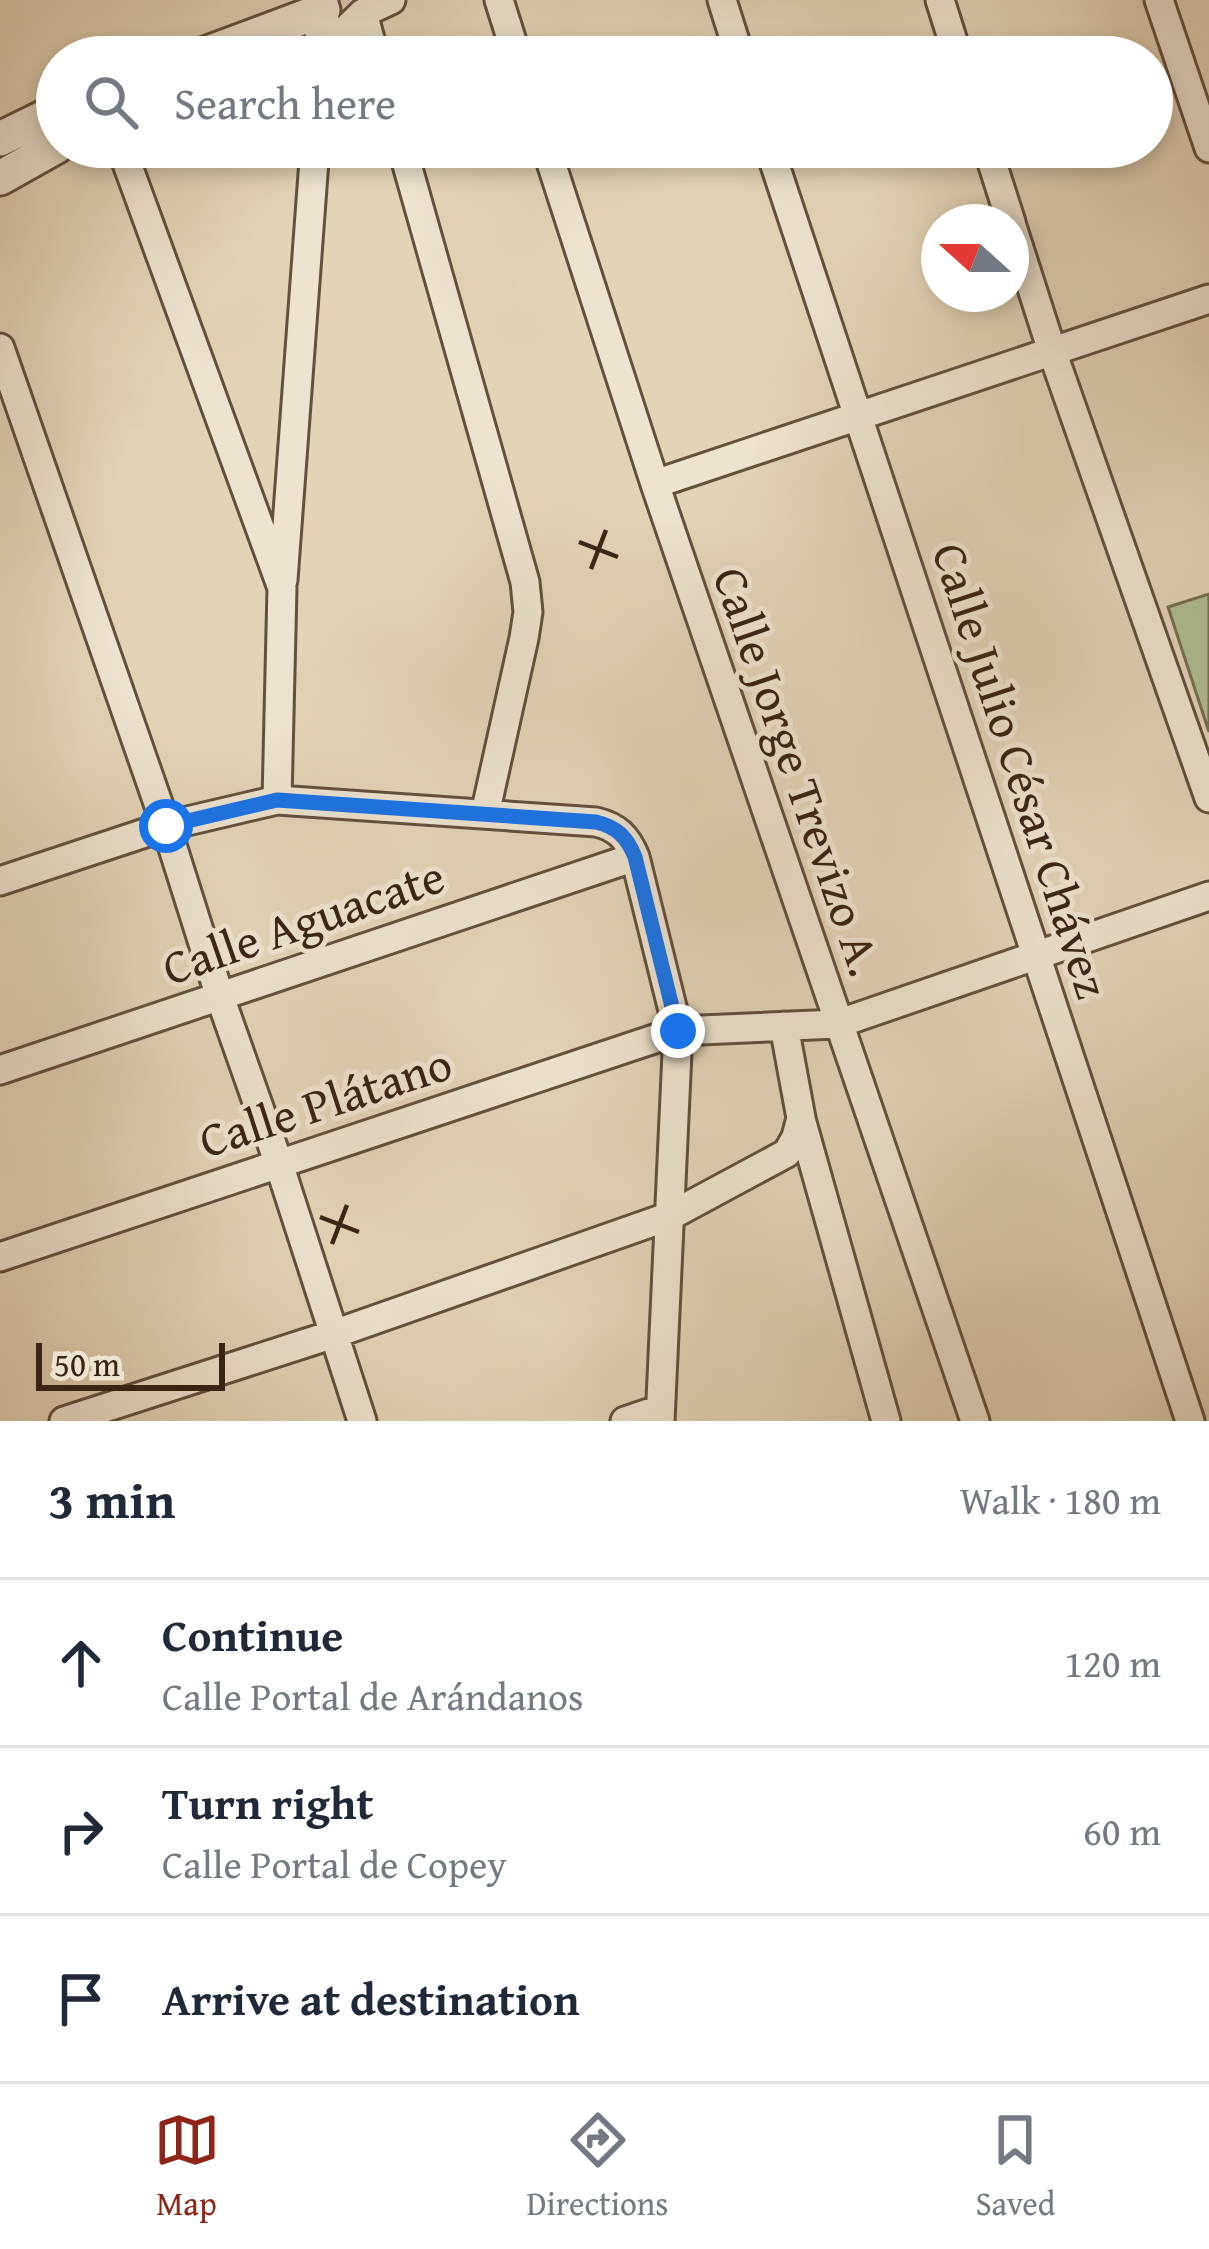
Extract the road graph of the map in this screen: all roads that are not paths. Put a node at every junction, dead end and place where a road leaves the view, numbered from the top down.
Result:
1 (391, 0) edge
2 (499, 0) edge
3 (722, 0) edge
4 (940, 0) edge
5 (1159, 0) edge
6 (322, 5) edge
7 (363, 14) junction
8 (247, 36) edge
9 (320, 36) edge
10 (339, 36) edge
11 (370, 36) edge
12 (510, 36) edge
13 (733, 36) edge
14 (951, 36) edge
15 (1171, 36) edge
16 (1173, 41) edge
17 (36, 121) edge
18 (0, 139) edge
19 (1209, 148) edge
20 (36, 158) edge
21 (129, 168) edge
22 (314, 168) edge
23 (408, 168) edge
24 (553, 168) edge
25 (777, 168) edge
26 (994, 168) edge
27 (0, 178) edge
28 (1005, 204) edge
29 (1029, 279) edge
30 (1209, 298) edge
31 (0, 349) edge
32 (1052, 351) junction
33 (857, 416) junction
34 (655, 484) junction
35 (282, 588) junction
36 (1209, 798) edge
37 (277, 800) junction
38 (485, 814) junction
39 (166, 826) junction
40 (632, 850) junction
41 (0, 881) edge
42 (1209, 896) edge
43 (1037, 955) junction
44 (220, 998) junction
45 (837, 1024) junction
46 (784, 1026) junction
47 (678, 1031) junction
48 (0, 1070) edge
49 (801, 1118) junction
50 (279, 1164) junction
51 (670, 1216) junction
52 (0, 1257) edge
53 (334, 1334) junction
54 (660, 1415) edge
55 (64, 1421) edge
56 (362, 1421) edge
57 (625, 1421) edge
58 (886, 1421) edge
59 (974, 1421) edge
60 (1190, 1421) edge

1 - 7 street
2 - 12 street
3 - 13 street
4 - 14 street
5 - 15 street
6 - 7 street
6 - 8 street
6 - 9 street
7 - 10 street
7 - 11 street
16 - 19 street
17 - 18 street
20 - 27 street
21 - 35 street
22 - 35 street
23 - 38 street
24 - 34 street, Calle Jorge Trevizo A.
25 - 33 street, Calle Julio César Chávez
26 - 28 street
29 - 32 street
30 - 32 street
31 - 39 street
32 - 33 street
32 - 36 street
33 - 34 street
33 - 43 street, Calle Julio César Chávez
34 - 45 street, Calle Jorge Trevizo A.
35 - 37 street
37 - 38 street
37 - 39 street
38 - 40 street
39 - 41 street
39 - 44 street
40 - 44 street, Calle Aguacate
40 - 47 street
42 - 43 street, Calle Plátano
43 - 45 street, Calle Plátano
43 - 60 street, Calle Julio César Chávez
44 - 48 street, Calle Aguacate
44 - 50 street
45 - 46 street, Calle Plátano
45 - 59 street, Calle Jorge Trevizo A.
46 - 47 street, Calle Plátano
46 - 49 street
47 - 50 street, Calle Plátano
47 - 51 street
49 - 51 street
49 - 58 street
50 - 52 street, Calle Plátano
50 - 53 street
51 - 53 street
51 - 54 street
53 - 55 street
53 - 56 street
54 - 57 street

